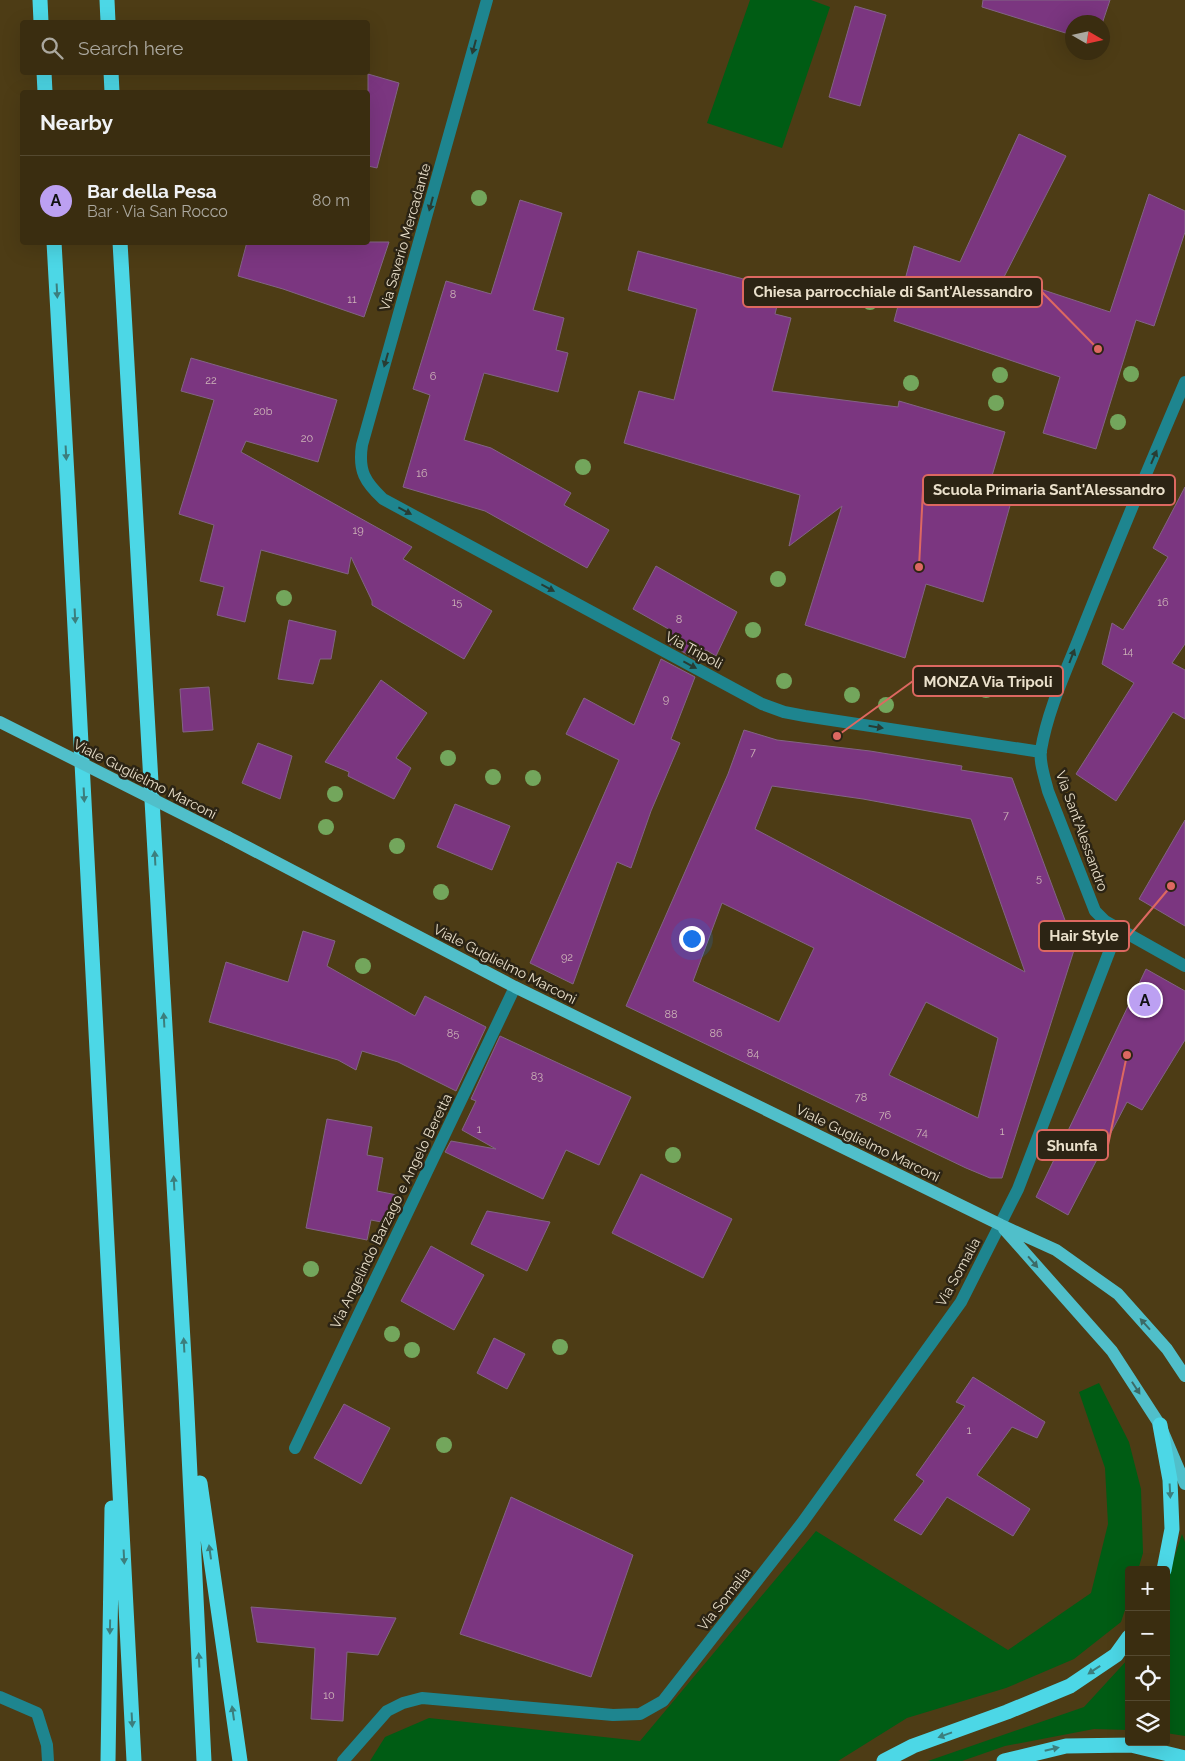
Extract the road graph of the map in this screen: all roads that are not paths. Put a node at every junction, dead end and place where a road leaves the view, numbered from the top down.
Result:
1 (40, 0) edge
2 (107, 0) edge
3 (487, 0) edge
4 (41, 20) edge
5 (108, 20) edge
6 (44, 75) edge
7 (111, 75) edge
8 (45, 90) edge
9 (112, 90) edge
10 (54, 245) edge
11 (120, 245) edge
12 (1185, 382) edge
13 (367, 481) joint
14 (0, 722) edge
15 (1041, 752) junction
16 (1118, 929) junction
17 (1185, 966) edge
18 (515, 987) junction
19 (1001, 1225) junction
20 (114, 1369) junction
21 (1185, 1376) edge
22 (186, 1393) junction
23 (1160, 1425) junction
24 (295, 1448) dead end
25 (1185, 1484) edge
26 (1165, 1566) edge
27 (1125, 1643) edge
28 (0, 1697) edge
29 (1185, 1758) edge
30 (48, 1761) edge
31 (108, 1761) edge
32 (134, 1761) edge
33 (204, 1761) edge
34 (240, 1761) edge
35 (342, 1761) edge
36 (884, 1761) edge
37 (1004, 1761) edge

1 - 4 highway
2 - 5 highway
3 -> 13 street, Via Saverio Mercadante
6 - 8 highway
7 - 9 highway
10 -> 20 highway
22 -> 11 highway
15 -> 12 street, Via Sant'Alessandro
13 -> 15 street, Via Tripoli
14 - 18 main road, Viale Guglielmo Marconi, bridge
15 - 16 street, Via Sant'Alessandro
16 - 17 street, Via Sant'Alessandro
16 - 19 street
18 - 19 main road, Viale Guglielmo Marconi
18 - 24 street, Via Angelindo Barzago e Angelo Beretta
21 -> 19 main road, Viale Guglielmo Marconi
19 -> 23 main road, Viale Guglielmo Marconi
19 - 35 street, Via Somalia
20 -> 31 highway
20 -> 32 highway
33 -> 22 highway
34 -> 22 highway
23 - 25 main road, Viale Guglielmo Marconi
23 -> 26 highway
27 -> 36 highway
28 - 30 street
37 -> 29 highway

